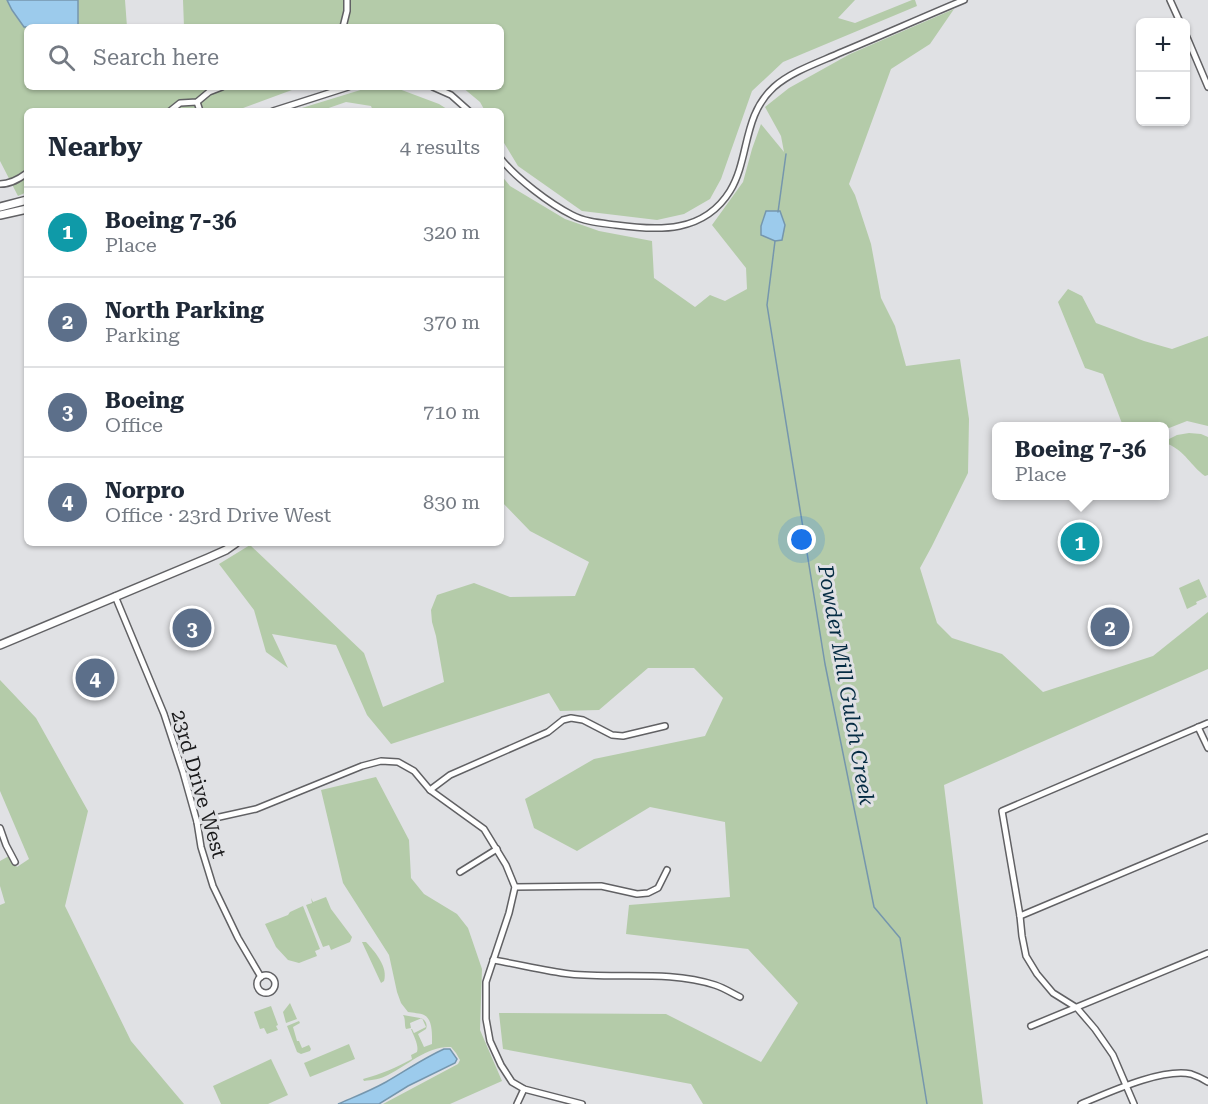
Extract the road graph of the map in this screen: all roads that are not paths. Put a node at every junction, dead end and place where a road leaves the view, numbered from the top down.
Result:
1 (347, 0) edge
2 (964, 0) edge
3 (1170, 0) edge
4 (1178, 18) edge
5 (344, 24) edge
6 (1190, 46) edge
7 (1208, 87) edge
8 (214, 90) edge
9 (339, 90) edge
10 (440, 90) edge
11 (198, 102) junction
12 (174, 108) edge
13 (199, 108) edge
14 (282, 108) edge
15 (466, 108) edge
16 (504, 163) edge
17 (24, 175) edge
18 (0, 184) edge
19 (24, 201) edge
20 (0, 207) edge
21 (24, 210) edge
22 (0, 215) edge
23 (232, 546) edge
24 (116, 596) junction
25 (0, 645) edge
26 (1208, 723) edge
27 (665, 726) dead end
28 (1198, 727) junction
29 (1208, 748) edge
30 (430, 790) junction
31 (197, 822) junction
32 (0, 828) edge
33 (1208, 837) edge
34 (6, 845) junction
35 (0, 849) edge
36 (497, 849) junction
37 (15, 862) dead end
38 (667, 870) dead end
39 (460, 872) dead end
40 (514, 887) junction
41 (1020, 916) junction
42 (1208, 952) edge
43 (493, 960) junction
44 (261, 977) dead end
45 (740, 997) dead end
46 (1077, 1008) junction
47 (1032, 1026) dead end
48 (1208, 1082) edge
49 (1127, 1086) junction
50 (524, 1089) junction
51 (517, 1104) edge
52 (582, 1104) edge
53 (1081, 1104) edge
54 (1134, 1104) edge

1 - 5 street
2 - 16 street
3 - 4 street
6 - 7 street
8 - 11 street
9 - 14 street
10 - 15 street
11 - 12 street
11 - 13 street
17 - 18 street
19 - 20 street
21 - 22 street
23 - 24 street
24 - 25 street
24 - 31 street, 23rd Drive West
26 - 28 street
27 - 30 street
28 - 29 street
28 - 41 street
30 - 31 street
30 - 36 street
31 - 44 street, 23rd Drive West
32 - 34 street
33 - 41 street
34 - 35 street
34 - 37 street
36 - 39 street
36 - 40 street
38 - 40 street
40 - 43 street
41 - 46 street
42 - 46 street
43 - 45 street
43 - 50 street
46 - 47 street
46 - 49 street
48 - 49 street
49 - 53 street
49 - 54 street
50 - 51 street
50 - 52 street

